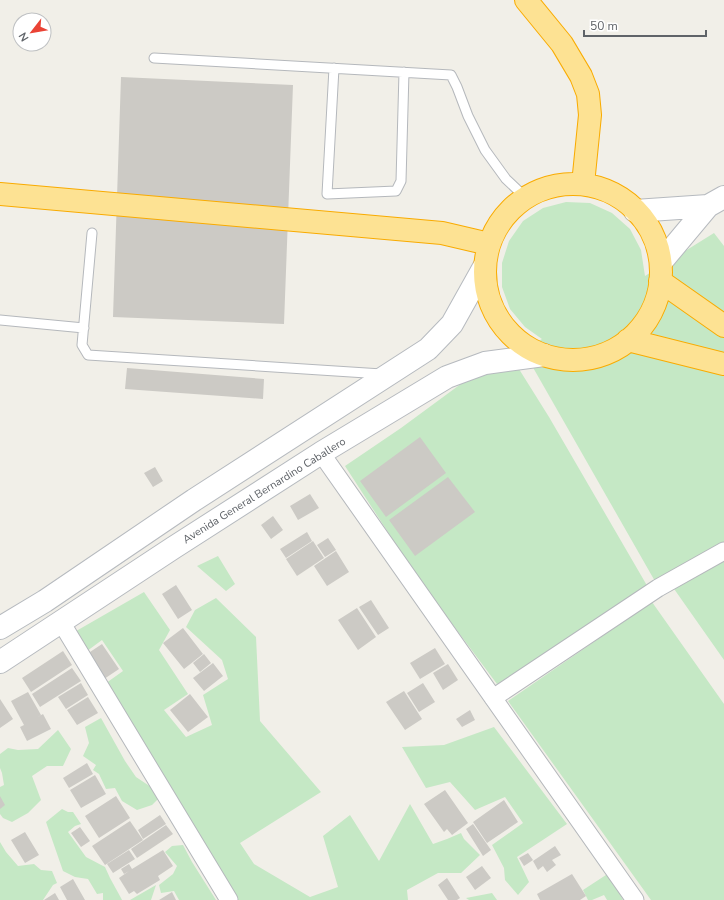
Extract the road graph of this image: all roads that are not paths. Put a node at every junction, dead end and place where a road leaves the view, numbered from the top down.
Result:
1 (526, 0) edge
2 (154, 58) dead end
3 (334, 68) junction
4 (404, 72) junction
5 (583, 184) junction
6 (0, 194) edge
7 (525, 197) junction
8 (716, 201) edge
9 (635, 211) junction
10 (92, 233) dead end
11 (489, 244) junction
12 (485, 265) junction
13 (661, 271) junction
14 (0, 320) edge
15 (724, 326) edge
16 (84, 328) junction
17 (628, 340) junction
18 (544, 355) junction
19 (724, 364) edge
20 (389, 374) junction
21 (321, 453) junction
22 (724, 551) edge
23 (61, 622) junction
24 (0, 628) edge
25 (0, 662) edge
26 (492, 698) junction
27 (228, 900) edge
28 (635, 900) edge

1 - 5 highway
2 - 3 lane
3 - 4 lane
3 - 4 lane
4 - 7 lane
5 - 7 highway
5 - 9 highway
6 - 11 highway
7 - 11 highway
8 - 9 main road
8 - 13 main road
9 - 13 highway
10 - 16 lane
11 - 12 highway
12 - 18 highway
12 - 20 main road
13 - 15 highway
13 - 17 highway
14 - 16 lane
16 - 20 lane
17 - 18 highway
17 - 19 highway
18 - 21 main road, Avenida General Bernardino Caballero
20 - 24 main road
21 - 23 main road, Avenida General Bernardino Caballero
21 - 26 street
22 - 26 street
23 - 25 main road, Avenida General Bernardino Caballero
23 - 27 street
26 - 28 street

